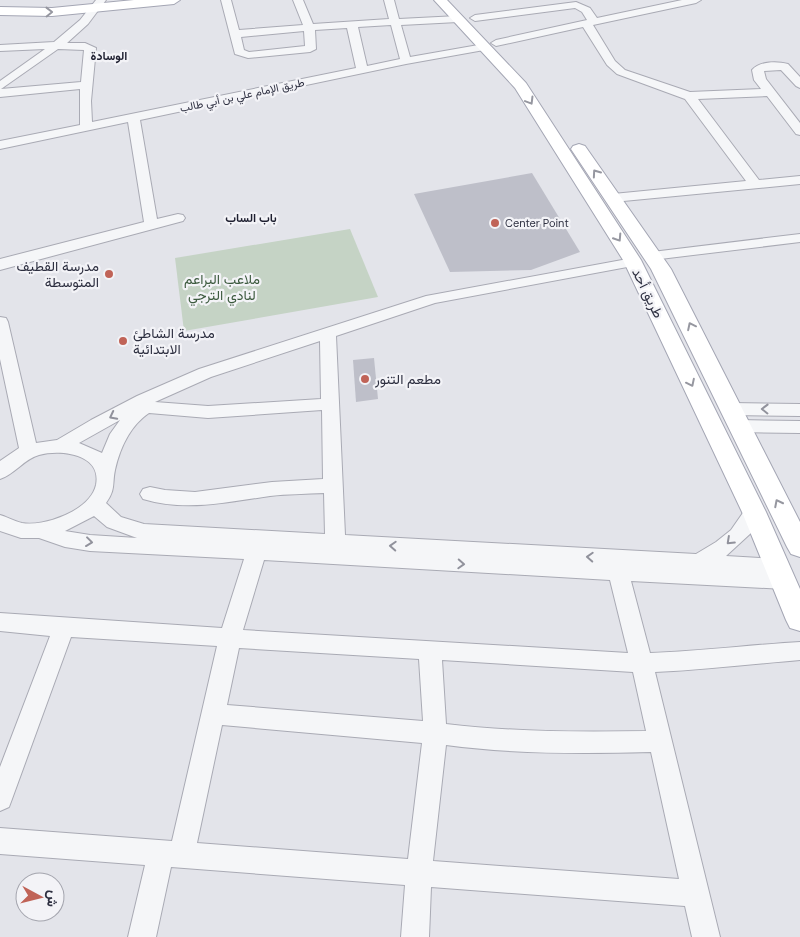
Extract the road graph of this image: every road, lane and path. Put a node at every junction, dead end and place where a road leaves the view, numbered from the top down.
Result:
1 (174, 0) edge
2 (226, 0) edge
3 (298, 0) edge
4 (389, 0) edge
5 (440, 0) edge
6 (696, 0) edge
7 (99, 4) edge
8 (0, 11) edge
9 (463, 12) edge
10 (397, 22) junction
11 (590, 23) junction
12 (352, 24) junction
13 (309, 28) junction
14 (235, 34) junction
15 (490, 45) junction
16 (55, 46) junction
17 (0, 48) edge
18 (406, 61) junction
19 (362, 70) junction
20 (800, 84) edge
21 (86, 85) junction
22 (0, 86) edge
23 (770, 92) junction
24 (0, 93) edge
25 (689, 96) junction
26 (134, 118) junction
27 (86, 128) junction
28 (800, 132) edge
29 (0, 145) edge
30 (800, 180) edge
31 (754, 184) junction
32 (614, 198) junction
33 (178, 218) dead end
34 (151, 224) junction
35 (800, 238) edge
36 (652, 256) junction
37 (633, 262) junction
38 (0, 265) edge
39 (0, 322) edge
40 (328, 333) junction
41 (204, 373) junction
42 (330, 404) junction
43 (145, 407) junction
44 (731, 409) junction
45 (800, 410) edge
46 (739, 426) junction
47 (800, 427) edge
48 (61, 446) junction
49 (29, 451) junction
50 (0, 472) edge
51 (105, 472) junction
52 (333, 485) junction
53 (150, 494) dead end
54 (94, 504) junction
55 (754, 512) junction
56 (0, 522) edge
57 (42, 530) junction
58 (336, 543) junction
59 (800, 547) edge
60 (256, 552) junction
61 (698, 563) junction
62 (618, 572) junction
63 (781, 574) junction
64 (800, 620) edge
65 (0, 622) edge
66 (64, 628) junction
67 (230, 638) junction
68 (430, 650) junction
69 (800, 651) edge
70 (642, 663) junction
71 (213, 714) junction
72 (435, 733) junction
73 (660, 741) junction
74 (0, 799) edge
75 (0, 841) edge
76 (171, 854) junction
77 (419, 873) junction
78 (696, 894) junction
79 (142, 937) edge
80 (415, 937) edge
81 (706, 937) edge

1 - 7 main road
2 - 14 street
3 - 13 street
4 - 10 street
5 - 9 main road, طريق أحد
6 - 11 street, طريق الإمام علي بن أبي طالب
8 -> 7 main road
7 - 16 street
9 - 10 street
9 - 11 street
9 - 15 main road, طريق أحد
10 - 12 street
10 - 18 street
11 - 15 street, طريق الإمام علي بن أبي طالب
11 - 25 street
12 - 13 street
12 - 19 street
13 - 14 street
13 - 14 street
15 - 18 street, طريق الإمام علي بن أبي طالب
32 -> 15 main road, طريق أحد
15 -> 37 main road, طريق أحد
16 - 17 street
16 - 21 street
16 - 22 street
18 - 19 street, طريق الإمام علي بن أبي طالب
19 - 26 street, طريق الإمام علي بن أبي طالب
20 - 23 street
21 - 24 street
21 - 27 street
23 - 25 street
23 - 28 street
25 - 31 street
26 - 27 street, طريق الإمام علي بن أبي طالب
26 - 34 street
27 - 29 street, طريق الإمام علي بن أبي طالب
30 - 31 street
31 - 32 street
32 - 36 main road, طريق أحد
33 - 34 street
34 - 38 street
35 - 36 street
44 -> 36 main road, طريق أحد
37 - 40 street
37 -> 55 main road, طريق أحد
39 - 49 street
40 - 41 street
40 - 42 street
41 - 43 street
41 -> 48 street
42 - 43 street
42 - 52 street
43 - 51 street
45 -> 44 street
44 - 46 main road, طريق أحد
46 - 47 street
59 -> 46 main road, طريق أحد
48 - 49 street
48 - 51 street
49 - 50 street
51 - 54 street
52 - 53 street
52 - 58 street
54 - 57 street
54 - 58 street
55 -> 61 street
55 - 63 main road, طريق أحد
56 - 57 street
57 -> 60 street
61 -> 58 street
60 -> 62 street
60 - 67 street
61 - 63 street
62 - 63 street
62 - 70 street
63 - 64 main road, طريق أحد
65 - 66 street
66 - 67 street
66 - 74 street
67 - 68 street
67 - 71 street
68 - 70 street
68 - 72 street
69 - 70 street
70 - 73 street
71 - 72 street
71 - 76 street
72 - 73 street
72 - 77 street
73 - 78 street
75 - 76 street
76 - 77 street
76 - 79 street
77 - 78 street
77 - 80 street
78 - 81 street

